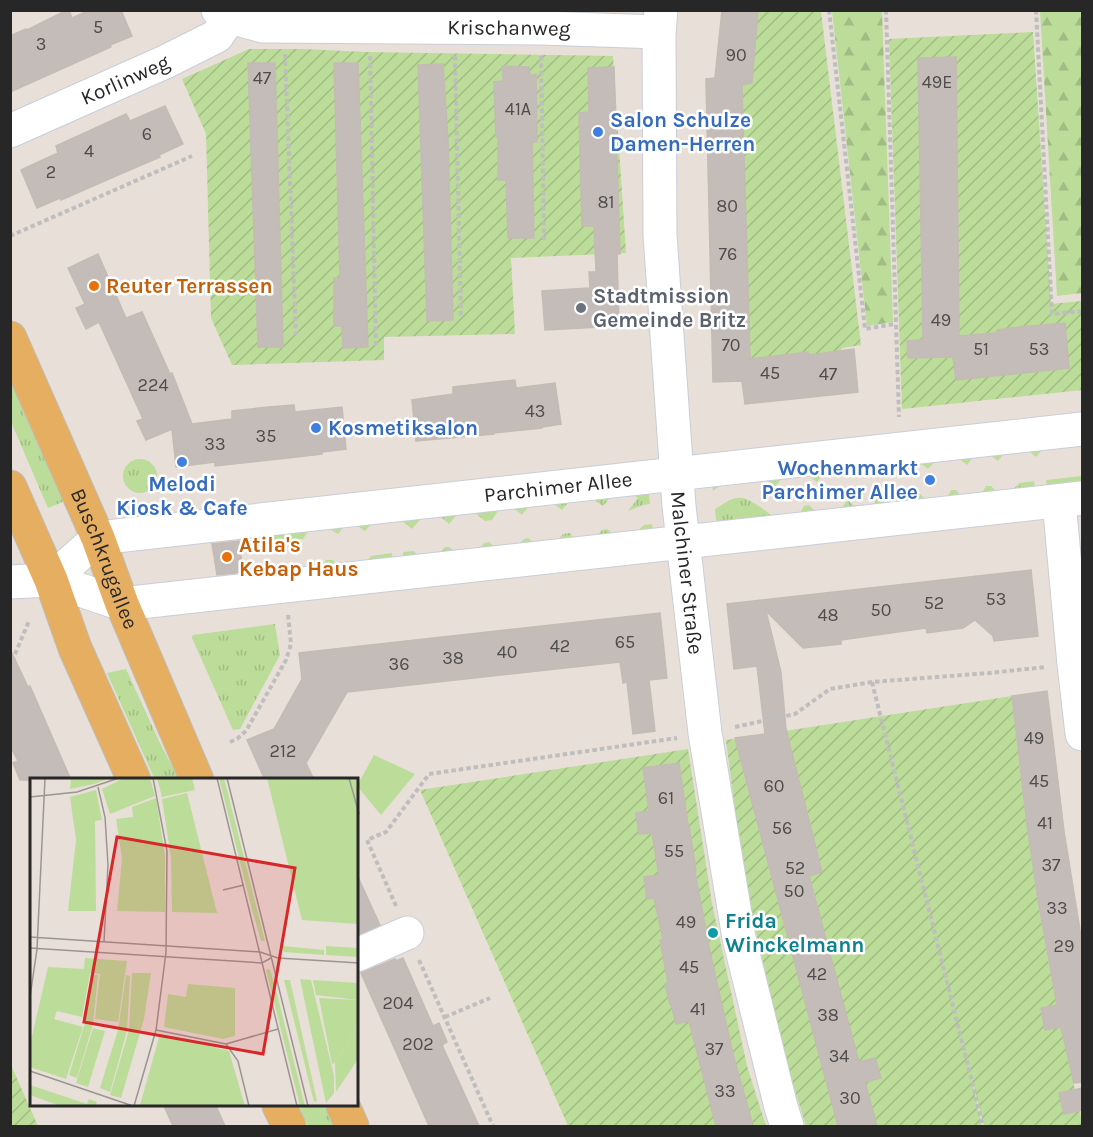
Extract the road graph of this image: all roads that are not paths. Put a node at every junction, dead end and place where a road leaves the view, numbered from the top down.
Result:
1 (224, 14) edge
2 (660, 21) edge
3 (10, 130) edge
4 (10, 338) edge
5 (1083, 429) edge
6 (676, 474) junction
7 (10, 487) edge
8 (1071, 499) edge
9 (98, 538) junction
10 (684, 542) junction
11 (51, 580) junction
12 (10, 582) edge
13 (122, 604) junction
14 (1083, 734) edge
15 (133, 778) edge
16 (196, 778) edge
17 (407, 933) dead end
18 (358, 955) edge
19 (280, 1107) edge
20 (343, 1107) edge
21 (289, 1126) edge
22 (352, 1126) edge
23 (788, 1126) edge

1 - 2 street, Krischanweg
1 - 3 street, Korlinweg
2 - 6 street, Malchiner Straße
4 - 9 main road, Buschkrugallee
5 - 6 street, Parchimer Allee
6 - 9 street, Parchimer Allee
6 - 10 street, Malchiner Straße
7 - 11 main road
8 - 10 street
8 - 14 street
9 - 11 street
9 - 13 main road, Buschkrugallee
10 - 13 street
10 - 23 street, Malchiner Straße
11 - 12 street
11 - 13 street
11 - 15 main road
13 - 16 main road, Buschkrugallee
17 - 18 street
19 - 21 main road
20 - 22 main road

